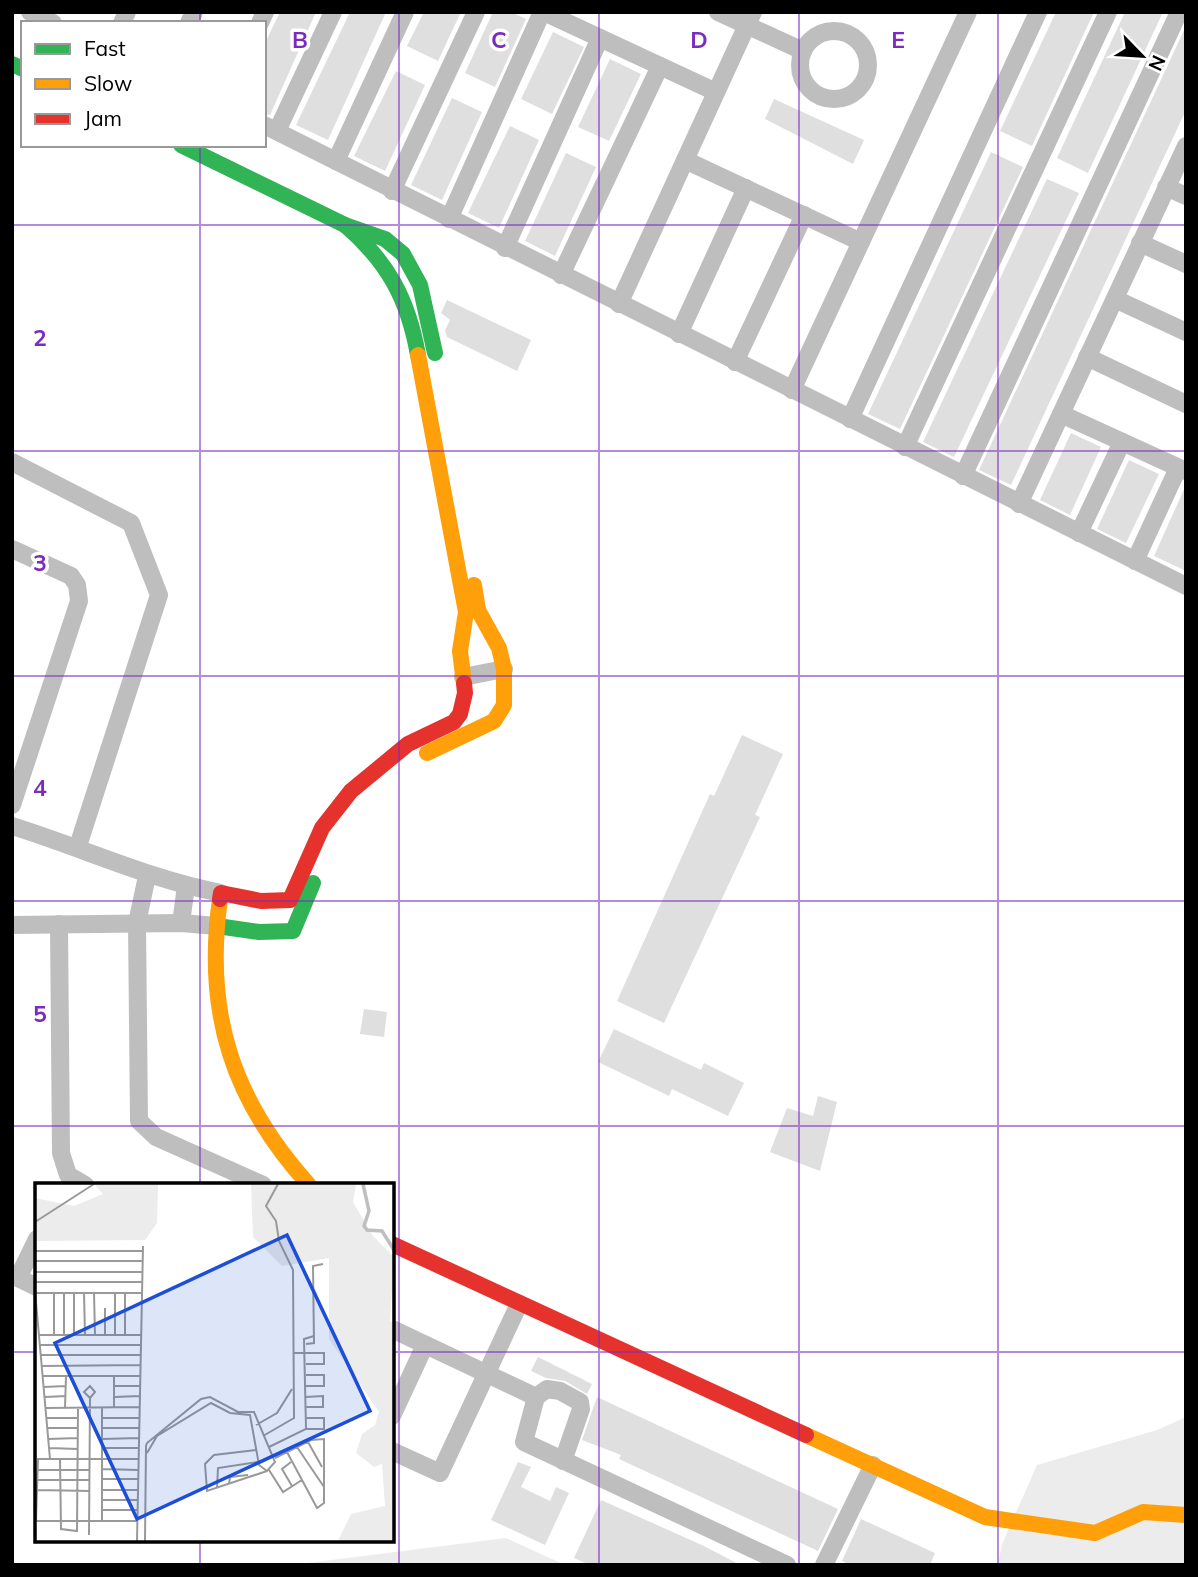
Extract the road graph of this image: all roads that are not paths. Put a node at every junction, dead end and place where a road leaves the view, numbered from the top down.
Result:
1 (30, 12) edge
2 (333, 12) edge
3 (405, 12) edge
4 (476, 12) edge
5 (543, 12) edge
6 (718, 12) edge
7 (968, 12) edge
8 (1038, 12) edge
9 (1108, 12) edge
10 (1179, 12) edge
11 (750, 19) edge
12 (51, 21) edge
13 (600, 38) junction
14 (803, 51) dead end
15 (660, 66) junction
16 (716, 92) junction
17 (271, 128) edge
18 (1186, 146) edge
19 (185, 147) edge
20 (685, 160) junction
21 (335, 161) junction
22 (1166, 187) junction
23 (746, 188) junction
24 (392, 191) junction
25 (1186, 196) edge
26 (804, 215) junction
27 (449, 219) junction
28 (861, 242) junction
29 (1140, 243) junction
30 (505, 248) junction
31 (1186, 264) edge
32 (561, 275) junction
33 (1115, 299) junction
34 (619, 304) junction
35 (1186, 332) edge
36 (679, 334) junction
37 (1087, 358) junction
38 (735, 362) junction
39 (792, 390) junction
40 (1186, 404) edge
41 (1061, 414) junction
42 (850, 419) junction
43 (441, 430) junction
44 (1122, 442) junction
45 (905, 447) junction
46 (12, 462) edge
47 (1182, 470) edge
48 (963, 476) junction
49 (1019, 504) junction
50 (1079, 533) junction
51 (12, 550) edge
52 (1135, 561) junction
53 (1186, 586) edge
54 (489, 629) junction
55 (463, 636) junction
56 (504, 669) junction
57 (463, 677) junction
58 (365, 802) dead end
59 (12, 805) edge
60 (350, 820) dead end
61 (12, 827) edge
62 (78, 846) junction
63 (147, 876) junction
64 (186, 886) junction
65 (221, 893) junction
66 (137, 923) junction
67 (181, 923) junction
68 (58, 924) junction
69 (12, 925) edge
70 (217, 926) junction
71 (65, 1180) edge
72 (259, 1183) edge
73 (307, 1183) edge
74 (35, 1243) edge
75 (394, 1245) edge
76 (35, 1286) edge
77 (519, 1304) junction
78 (394, 1330) edge
79 (425, 1345) junction
80 (487, 1374) junction
81 (536, 1397) junction
82 (394, 1412) edge
83 (394, 1452) edge
84 (563, 1461) junction
85 (873, 1465) junction
86 (1186, 1515) edge
87 (786, 1565) edge
88 (824, 1565) edge

1 - 12 street
2 - 17 street
3 - 21 street
4 - 24 street
5 - 13 street
5 - 27 street
6 - 11 street
7 - 28 street
8 - 42 street
9 - 45 street
10 - 48 street
11 - 14 street
11 - 16 street
13 - 15 street
13 - 30 street
15 - 16 street
15 - 32 street
16 - 20 street
17 - 21 street
18 - 22 street
19 - 43 street
20 - 23 street
20 - 34 street
21 - 24 street
22 - 25 street
22 - 29 street
23 - 26 street
23 - 36 street
24 - 27 street
26 - 28 street
26 - 38 street
27 - 30 street
28 - 39 street
29 - 31 street
29 - 33 street
30 - 32 street
32 - 34 street
33 - 35 street
33 - 37 street
34 - 36 street
36 - 38 street
37 - 40 street
37 - 41 street
38 - 39 street
39 - 42 street
41 - 44 street
41 - 49 street
42 - 45 street
43 - 54 street
43 - 55 street
44 - 47 street
44 - 50 street
45 - 48 street
46 - 62 street
47 - 52 street
48 - 49 street
49 - 50 street
50 - 52 street
51 - 59 street
52 - 53 street
54 - 55 street
54 - 56 street
55 - 57 street
56 - 57 street
56 - 58 street
57 - 65 street
60 - 70 street
61 - 62 street
62 - 63 street
63 - 64 street
63 - 66 street
64 - 65 street
64 - 67 street
65 - 70 street
66 - 67 street
66 - 68 street
66 - 72 street
67 - 70 street
68 - 69 street
68 - 71 street
70 - 73 street
74 - 76 street
75 - 77 street
77 - 80 street
77 - 85 street
78 - 79 street
79 - 80 street
79 - 82 street
80 - 81 street
80 - 83 street
81 - 84 street
81 - 84 street
84 - 87 street
85 - 86 street
85 - 88 street

